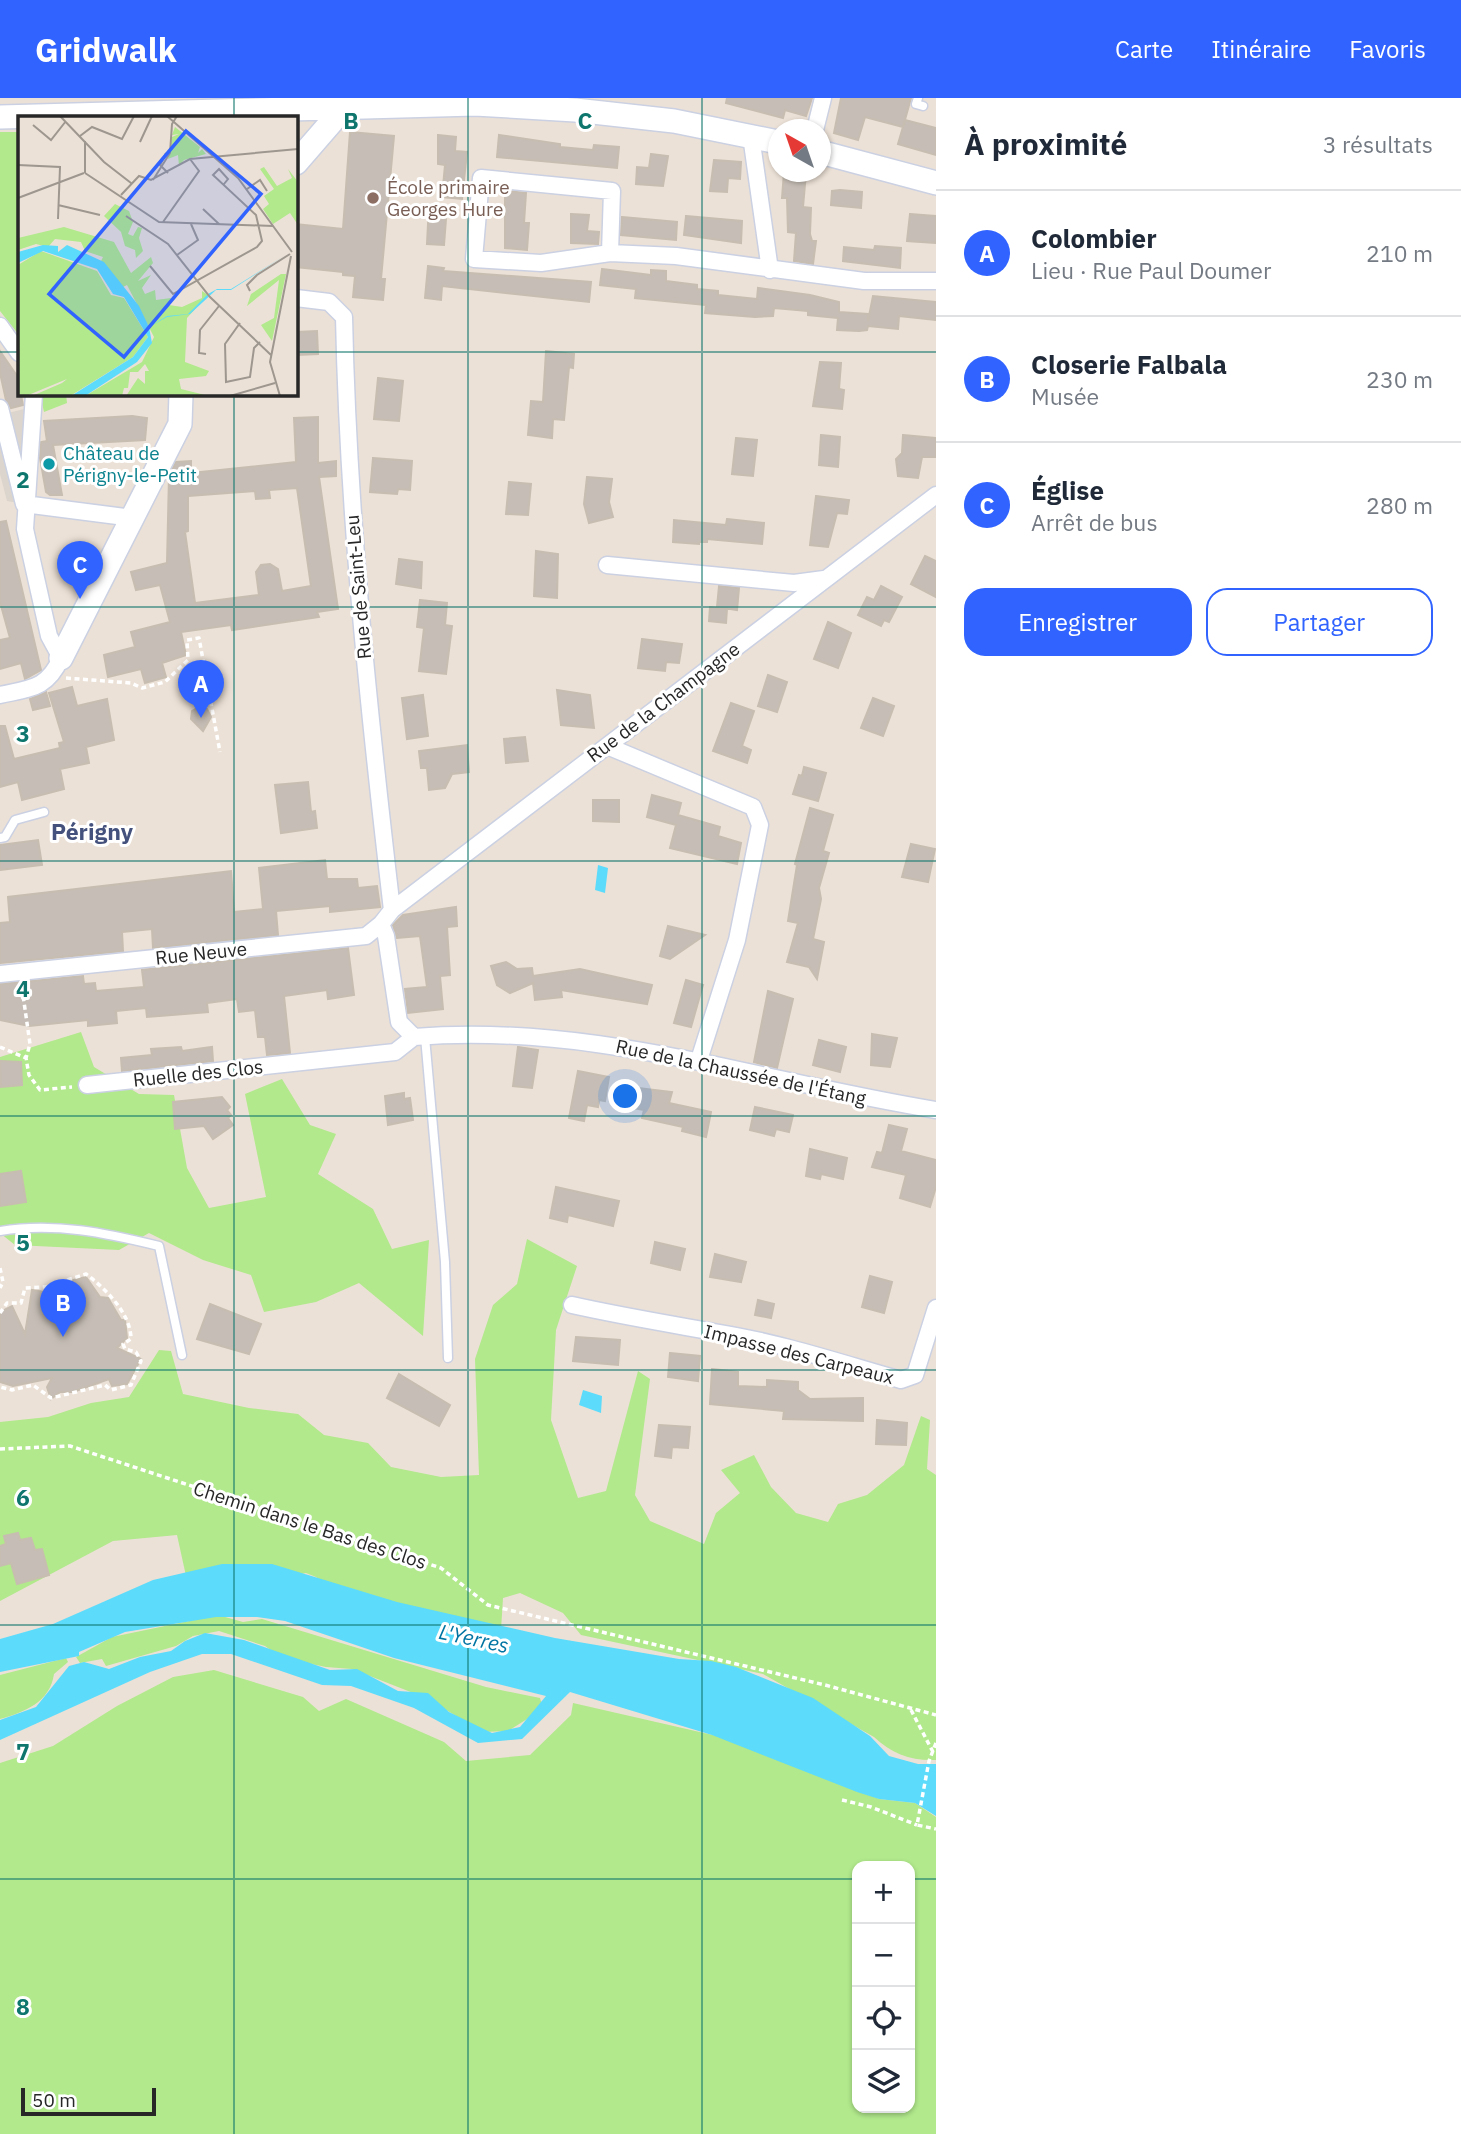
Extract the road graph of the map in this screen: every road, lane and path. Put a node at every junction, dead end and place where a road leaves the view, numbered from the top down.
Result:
1 (823, 98) edge
2 (347, 103) edge
3 (18, 116) edge
4 (25, 116) edge
5 (0, 117) edge
6 (818, 119) edge
7 (751, 136) junction
8 (768, 140) edge
9 (831, 155) edge
10 (298, 161) edge
11 (936, 183) edge
12 (610, 253) junction
13 (770, 270) junction
14 (936, 281) edge
15 (298, 298) edge
16 (0, 326) edge
17 (18, 352) edge
18 (34, 396) edge
19 (181, 396) edge
20 (1, 416) edge
21 (936, 495) edge
22 (29, 505) junction
23 (133, 518) junction
24 (607, 565) dead end
25 (824, 579) junction
26 (57, 667) junction
27 (0, 695) edge
28 (607, 746) junction
29 (220, 752) dead end
30 (44, 812) dead end
31 (0, 838) edge
32 (392, 910) junction
33 (381, 925) junction
34 (20, 972) junction
35 (0, 974) edge
36 (419, 1036) junction
37 (0, 1047) edge
38 (26, 1058) junction
39 (699, 1060) junction
40 (87, 1085) joint
41 (936, 1110) edge
42 (0, 1231) edge
43 (0, 1268) edge
44 (0, 1288) edge
45 (572, 1305) dead end
46 (936, 1308) edge
47 (0, 1313) edge
48 (181, 1355) dead end
49 (448, 1359) dead end
50 (0, 1387) edge
51 (0, 1449) edge
52 (911, 1709) junction
53 (936, 1715) edge
54 (936, 1743) edge
55 (933, 1752) junction
56 (842, 1800) dead end
57 (917, 1825) junction
58 (936, 1829) edge

1 - 6 street
2 - 4 street
2 - 7 street
2 - 10 street
3 - 5 street
7 - 8 street
7 - 13 street
9 - 11 street
12 - 12 street
12 - 13 street
13 - 14 street
15 - 32 street, Rue de Saint-Leu
16 - 17 street
18 - 22 street
19 - 23 street
20 - 22 street
21 - 25 street, Rue de la Champagne
22 - 23 street
22 - 26 street
23 - 26 street
24 - 25 street
25 - 28 street, Rue de la Champagne
26 - 27 street
26 - 29 path
28 - 32 street, Rue de la Champagne
28 - 39 street
30 - 31 lane
32 - 33 street
33 - 34 street, Rue Neuve
33 - 36 street
34 - 35 street, Rue Neuve
34 - 38 path
36 - 39 street, Rue de la Chaussée de l'Étang
36 - 40 street, Ruelle des Clos
36 - 49 lane
37 - 38 path
38 - 40 path
39 - 41 street, Rue de la Chaussée de l'Étang
42 - 48 lane
43 - 44 path
45 - 46 street, Impasse des Carpeaux
47 - 50 path
51 - 52 path, Chemin dans le Bas des Clos
52 - 53 path, Chemin dans le Bas des Clos
52 - 55 path
54 - 55 path
55 - 57 path
56 - 57 path
57 - 58 path

